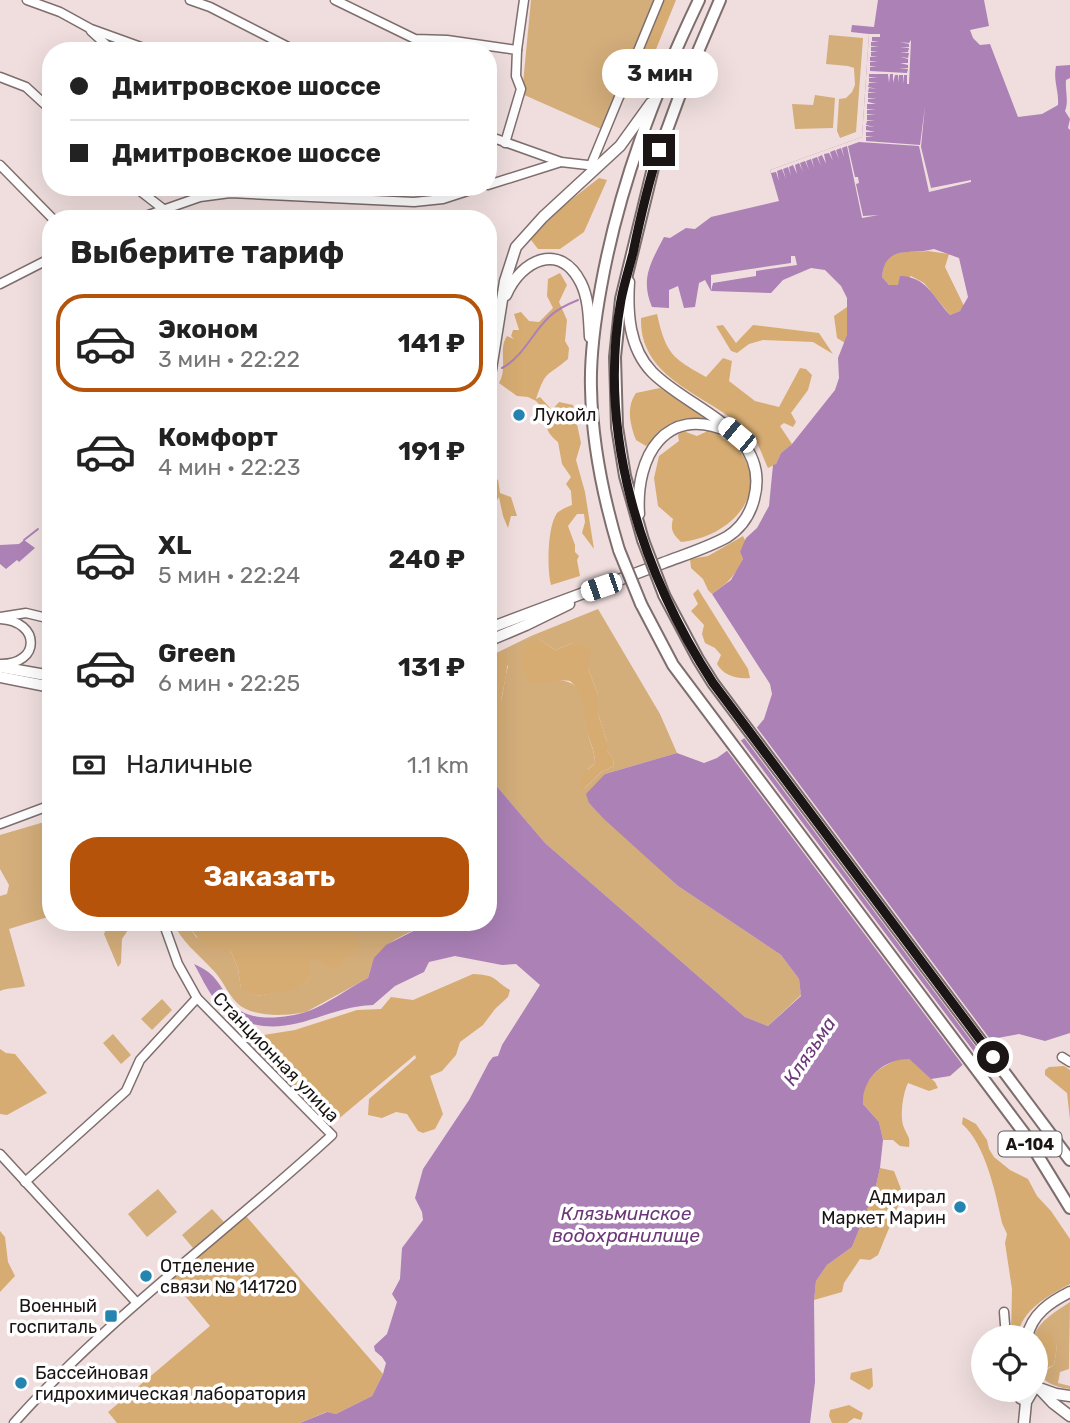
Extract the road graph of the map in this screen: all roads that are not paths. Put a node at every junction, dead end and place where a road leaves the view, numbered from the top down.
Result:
1 (27, 0) edge
2 (190, 0) edge
3 (335, 0) edge
4 (524, 0) edge
5 (659, 0) edge
6 (699, 0) edge
7 (720, 0) edge
8 (84, 25) junction
9 (103, 42) edge
10 (128, 42) edge
11 (278, 42) edge
12 (461, 42) edge
13 (497, 47) edge
14 (517, 50) junction
15 (0, 77) edge
16 (654, 98) junction
17 (42, 102) edge
18 (497, 140) edge
19 (505, 143) junction
20 (561, 162) junction
21 (0, 165) edge
22 (595, 166) junction
23 (497, 182) edge
24 (147, 196) edge
25 (208, 196) edge
26 (291, 196) edge
27 (452, 196) edge
28 (162, 208) junction
29 (44, 210) edge
30 (157, 210) edge
31 (42, 263) edge
32 (631, 264) junction
33 (0, 284) edge
34 (499, 315) junction
35 (497, 328) edge
36 (592, 354) junction
37 (737, 435) junction
38 (643, 538) junction
39 (601, 587) junction
40 (42, 617) edge
41 (0, 618) edge
42 (497, 620) edge
43 (512, 620) junction
44 (497, 626) edge
45 (497, 637) edge
46 (0, 665) edge
47 (42, 675) edge
48 (0, 677) edge
49 (42, 685) edge
50 (42, 808) edge
51 (0, 824) edge
52 (166, 931) edge
53 (197, 998) junction
54 (0, 1155) edge
55 (1070, 1160) edge
56 (25, 1182) junction
57 (1070, 1208) edge
58 (1070, 1292) edge
59 (137, 1303) junction
60 (1004, 1312) dead end
61 (1005, 1325) edge
62 (1032, 1325) edge
63 (1048, 1391) edge
64 (1070, 1396) edge
65 (1048, 1397) edge
66 (1026, 1402) edge
67 (1070, 1416) edge
68 (14, 1423) edge
69 (1024, 1423) edge

1 - 8 street
2 - 11 street
3 - 12 street
4 - 14 street
5 - 22 street
6 - 16 highway, А-104
7 - 32 highway, А-104
8 - 9 street
8 - 10 street
13 - 14 street
14 - 19 street
15 - 17 street
16 - 22 main road
16 - 36 highway, А-104
18 - 19 street
19 - 20 street
20 - 22 street
20 - 23 street
21 - 29 street
22 - 34 main road
24 - 28 street
25 - 28 street
26 - 27 street
28 - 30 street
31 - 33 street
32 - 37 main road
32 - 38 highway, А-104
34 - 35 main road
34 - 36 main road
36 - 57 highway, А-104, bridge
37 - 38 main road
37 - 39 main road
38 - 55 highway, А-104, bridge
39 - 43 main road
39 - 45 main road
40 - 41 street
41 - 46 street
42 - 43 main road
43 - 44 main road
46 - 47 main road
48 - 49 main road
50 - 51 street
52 - 53 street, Станционная улица
53 - 56 street, Станционная улица
53 - 59 street, Станционная улица
54 - 56 street
56 - 59 street
58 - 62 main road
59 - 68 street, Станционная улица
60 - 61 street
63 - 64 main road
65 - 67 main road
66 - 69 main road

